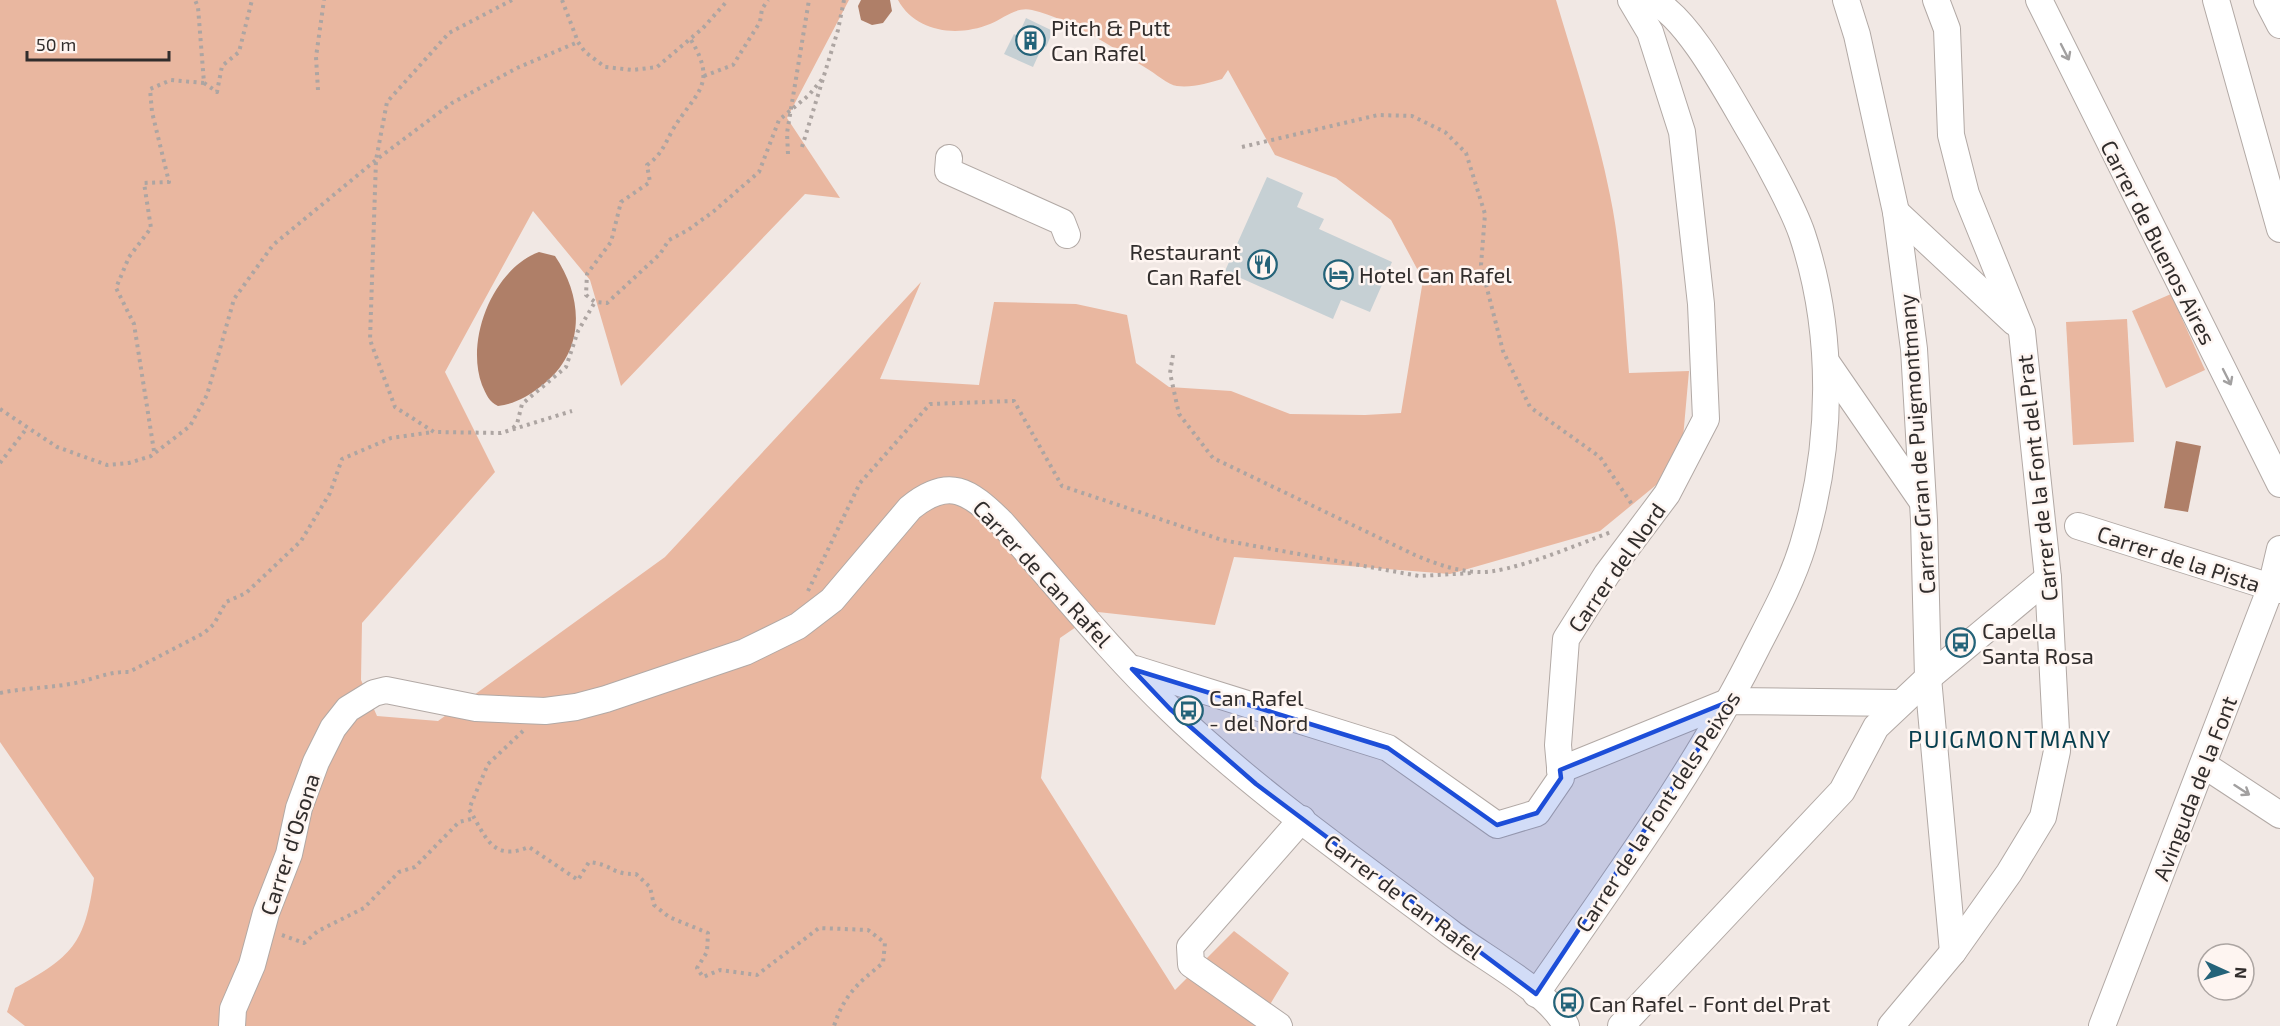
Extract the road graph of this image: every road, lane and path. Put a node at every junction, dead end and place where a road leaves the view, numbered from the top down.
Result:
1 (195, 0) edge
2 (252, 0) edge
3 (324, 0) edge
4 (512, 0) edge
5 (562, 0) edge
6 (728, 0) edge
7 (768, 0) edge
8 (809, 0) edge
9 (844, 0) edge
10 (1631, 0) edge
11 (1651, 0) edge
12 (1846, 0) edge
13 (1936, 0) edge
14 (2039, 0) edge
15 (2216, 0) edge
16 (2267, 0) edge
17 (2280, 26) edge
18 (691, 40) junction
19 (578, 42) junction
20 (704, 76) junction
21 (823, 78) junction
22 (204, 83) junction
23 (318, 90) dead end
24 (791, 108) junction
25 (802, 147) dead end
26 (1242, 147) dead end
27 (788, 154) dead end
28 (949, 158) dead end
29 (376, 160) junction
30 (1896, 212) junction
31 (2280, 230) edge
32 (1067, 235) dead end
33 (595, 302) junction
34 (2020, 327) junction
35 (1173, 355) dead end
36 (1827, 363) junction
37 (0, 409) edge
38 (572, 411) dead end
39 (27, 428) junction
40 (512, 429) junction
41 (434, 432) junction
42 (154, 452) junction
43 (0, 463) edge
44 (2280, 484) edge
45 (1922, 501) junction
46 (1645, 522) junction
47 (2078, 526) dead end
48 (2280, 549) edge
49 (1480, 573) junction
50 (2048, 578) junction
51 (2276, 589) edge
52 (807, 594) dead end
53 (1132, 669) junction
54 (1928, 678) junction
55 (386, 690) joint
56 (0, 693) edge
57 (1730, 701) junction
58 (1901, 703) junction
59 (545, 711) junction
60 (2204, 765) junction
61 (1560, 770) junction
62 (2280, 815) edge
63 (475, 819) junction
64 (1302, 819) junction
65 (262, 926) junction
66 (1953, 952) junction
67 (1536, 994) junction
68 (232, 1026) edge
69 (834, 1026) edge
70 (1279, 1026) edge
71 (1566, 1026) edge
72 (1621, 1026) edge
73 (1891, 1026) edge
74 (2102, 1026) edge

1 - 22 path
2 - 22 path
3 - 23 path
4 - 29 path
5 - 19 path
6 - 18 path
7 - 20 path
8 - 24 path
9 - 21 path
10 - 46 street, Carrer del Nord
11 - 36 street, Carrer de la Font dels Peixos
12 - 30 street, Carrer Gran de Puigmontmany
13 - 34 street, Carrer de la Font del Prat
14 -> 44 street, Carrer de Buenos Aires
15 - 31 street
16 - 17 street
18 - 19 path
18 - 20 path
19 - 29 path
20 - 33 path
21 - 24 path
21 - 25 path
22 - 42 path
24 - 27 path
24 - 33 path
26 - 46 path
28 - 32 street
29 - 41 path
29 - 42 path
30 - 34 street
30 - 45 street, Carrer Gran de Puigmontmany
33 - 40 path
34 - 50 street, Carrer de la Font del Prat
35 - 49 path
36 - 45 street
36 - 57 street, Carrer de la Font dels Peixos
37 - 39 path
38 - 40 path
39 - 42 path
39 - 43 path
40 - 41 path
41 - 56 path
45 - 54 street, Carrer Gran de Puigmontmany
46 - 49 path
46 - 61 street, Carrer del Nord
47 - 51 street, Carrer de la Pista
48 - 51 street, Avinguda de la Font
49 - 52 path
50 - 54 street
50 - 66 street, Carrer de la Font del Prat
51 - 60 street, Avinguda de la Font
53 - 59 street, Carrer de Can Rafel
53 - 61 street, Carrer del Nord
53 - 64 street, Carrer de Can Rafel
54 - 58 street
54 - 66 street, Carrer Gran de Puigmontmany
55 - 59 street, Carrer de Can Rafel
55 - 65 street, Carrer d'Osona
57 - 58 street
57 - 61 street
57 - 67 street, Carrer de la Font dels Peixos
58 - 72 street
59 - 63 path
60 -> 62 street
60 - 74 street, Avinguda de la Font
63 - 65 path
63 - 69 path
64 - 67 street, Carrer de Can Rafel
64 - 70 street
65 - 68 street, Carrer d'Osona
66 - 73 street, Carrer de la Font del Prat
67 - 71 street, Carrer de Can Rafel

